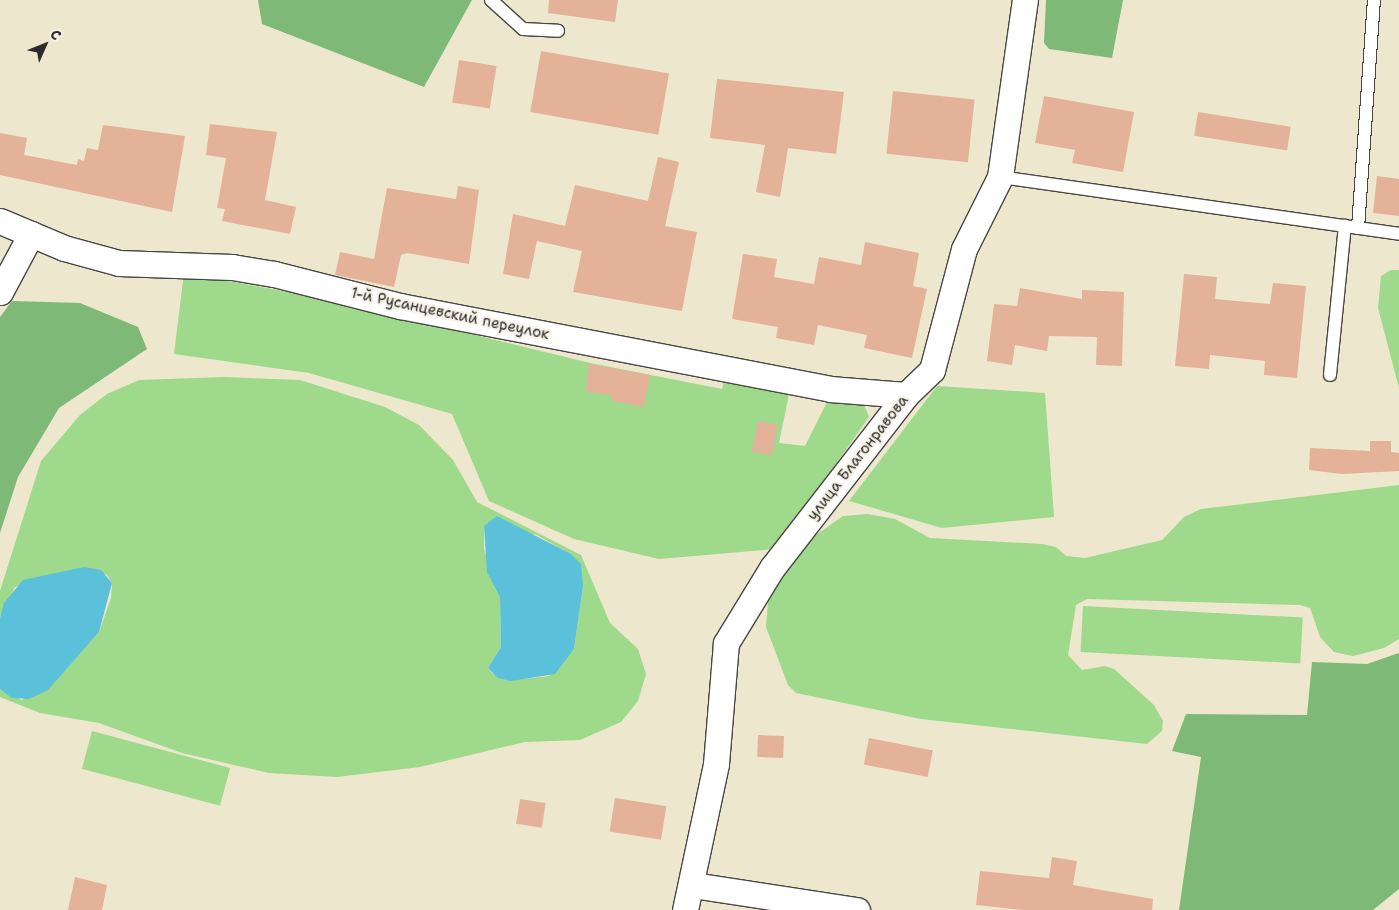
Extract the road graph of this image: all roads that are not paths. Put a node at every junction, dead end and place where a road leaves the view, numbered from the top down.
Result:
1 (491, 0) edge
2 (1025, 0) edge
3 (1374, 0) edge
4 (558, 31) dead end
5 (1000, 177) junction
6 (0, 221) edge
7 (1351, 227) junction
8 (31, 234) junction
9 (1399, 234) edge
10 (0, 292) edge
11 (1330, 375) dead end
12 (906, 395) junction
13 (693, 885) junction
14 (685, 910) edge
15 (857, 910) edge

1 - 4 lane
2 - 5 street, улица Благонравова
3 - 7 lane
5 - 7 lane
5 - 12 street, улица Благонравова
6 - 8 street, 1-й Русанцевский переулок
7 - 9 lane
7 - 11 lane
8 - 10 street
8 - 12 street, 1-й Русанцевский переулок
12 - 13 street, улица Благонравова
13 - 14 street, улица Благонравова
13 - 15 street

